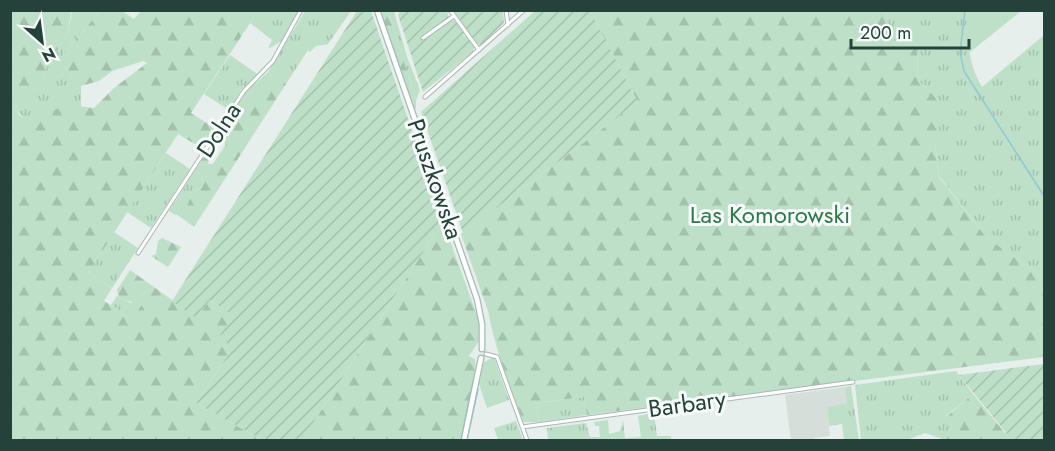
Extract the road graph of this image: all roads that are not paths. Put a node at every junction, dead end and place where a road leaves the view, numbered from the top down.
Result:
1 (301, 10) edge
2 (377, 10) edge
3 (450, 10) edge
4 (506, 10) edge
5 (524, 10) edge
6 (454, 16) junction
7 (508, 25) junction
8 (423, 38) dead end
9 (479, 50) junction
10 (425, 96) dead end
11 (138, 253) dead end
12 (484, 351) junction
13 (481, 358) junction
14 (853, 382) dead end
15 (522, 427) junction
16 (464, 441) edge
17 (527, 441) edge

1 - 11 street, Dolna
2 - 12 street, Pruszkowska
3 - 6 street
4 - 7 street
5 - 7 street
6 - 8 street
6 - 9 street
7 - 9 street
9 - 10 street
12 - 13 street
12 - 13 street, Pruszkowska
12 - 15 street
13 - 16 street
14 - 15 street, Barbary
15 - 17 street

